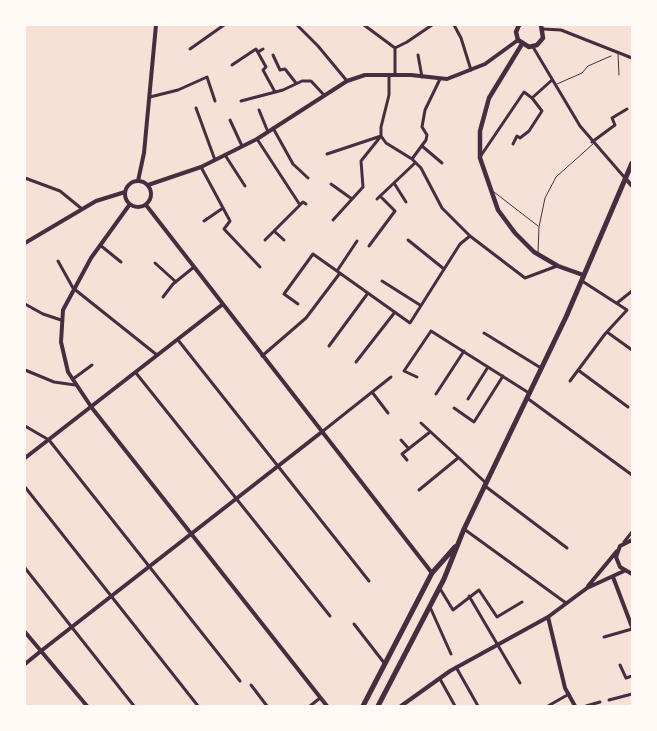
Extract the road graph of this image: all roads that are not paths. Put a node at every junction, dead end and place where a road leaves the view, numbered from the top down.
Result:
1 (156, 25) edge
2 (224, 25) edge
3 (298, 25) edge
4 (364, 25) edge
5 (432, 25) edge
6 (454, 25) edge
7 (426, 26) edge
8 (516, 26) edge
9 (542, 27) edge
10 (520, 42) junction
11 (533, 47) junction
12 (394, 48) junction
13 (190, 49) dead end
14 (263, 49) dead end
15 (258, 52) junction
16 (618, 52) junction
17 (273, 55) dead end
18 (418, 55) dead end
19 (611, 56) dead end
20 (632, 58) edge
21 (232, 65) dead end
22 (471, 70) junction
23 (389, 75) junction
24 (395, 75) junction
25 (619, 75) dead end
26 (422, 77) junction
27 (440, 79) junction
28 (552, 80) junction
29 (347, 81) junction
30 (296, 83) junction
31 (555, 85) junction
32 (275, 92) junction
33 (324, 95) junction
34 (150, 97) junction
35 (532, 98) junction
36 (215, 101) dead end
37 (241, 101) dead end
38 (196, 108) dead end
39 (627, 109) dead end
40 (259, 110) dead end
41 (230, 120) dead end
42 (273, 128) junction
43 (268, 132) junction
44 (381, 136) junction
45 (256, 139) junction
46 (593, 143) junction
47 (513, 144) dead end
48 (242, 146) junction
49 (422, 146) junction
50 (327, 154) dead end
51 (225, 155) junction
52 (480, 158) junction
53 (412, 159) junction
54 (215, 160) junction
55 (416, 163) junction
56 (442, 163) dead end
57 (632, 163) edge
58 (201, 167) junction
59 (25, 178) edge
60 (308, 178) dead end
61 (625, 178) junction
62 (138, 181) junction
63 (331, 184) dead end
64 (394, 184) junction
65 (148, 185) junction
66 (245, 186) dead end
67 (632, 186) edge
68 (489, 187) junction
69 (125, 192) junction
70 (380, 196) junction
71 (352, 199) junction
72 (377, 199) dead end
73 (406, 202) dead end
74 (130, 204) junction
75 (306, 204) dead end
76 (146, 205) junction
77 (300, 205) junction
78 (223, 208) junction
79 (82, 209) junction
80 (333, 220) dead end
81 (204, 221) dead end
82 (539, 227) junction
83 (274, 231) junction
84 (470, 236) junction
85 (266, 240) dead end
86 (284, 240) dead end
87 (408, 240) dead end
88 (357, 241) dead end
89 (25, 243) edge
90 (100, 245) junction
91 (369, 246) dead end
92 (538, 254) junction
93 (58, 261) dead end
94 (121, 262) dead end
95 (155, 263) dead end
96 (558, 266) junction
97 (194, 267) junction
98 (260, 267) dead end
99 (444, 269) junction
100 (338, 272) junction
101 (582, 278) junction
102 (382, 281) dead end
103 (176, 282) junction
104 (73, 288) junction
105 (632, 290) edge
106 (368, 293) junction
107 (163, 297) dead end
108 (617, 303) junction
109 (25, 304) edge
110 (223, 304) junction
111 (298, 304) dead end
112 (420, 305) junction
113 (394, 312) junction
114 (61, 320) junction
115 (607, 332) junction
116 (484, 333) dead end
117 (178, 340) junction
118 (329, 346) dead end
119 (632, 350) edge
120 (464, 351) junction
121 (158, 356) junction
122 (262, 356) junction
123 (356, 362) dead end
124 (92, 365) dead end
125 (488, 367) junction
126 (541, 368) junction
127 (25, 370) edge
128 (578, 370) junction
129 (136, 373) junction
130 (503, 376) junction
131 (391, 377) dead end
132 (417, 377) dead end
133 (72, 380) junction
134 (570, 381) dead end
135 (75, 385) junction
136 (372, 392) junction
137 (436, 394) dead end
138 (527, 395) junction
139 (468, 399) dead end
140 (628, 407) dead end
141 (92, 408) junction
142 (454, 408) dead end
143 (388, 413) dead end
144 (421, 423) dead end
145 (25, 426) edge
146 (323, 431) junction
147 (430, 432) junction
148 (48, 440) junction
149 (401, 440) dead end
150 (409, 449) junction
151 (25, 458) edge
152 (458, 458) junction
153 (408, 460) dead end
154 (278, 466) junction
155 (632, 475) edge
156 (485, 484) junction
157 (25, 487) edge
158 (419, 490) dead end
159 (236, 498) junction
160 (464, 529) junction
161 (632, 532) edge
162 (191, 533) junction
163 (632, 540) edge
164 (624, 542) junction
165 (458, 543) junction
166 (567, 548) dead end
167 (617, 551) junction
168 (148, 566) junction
169 (25, 568) edge
170 (624, 571) junction
171 (432, 573) junction
172 (632, 574) edge
173 (614, 577) junction
174 (369, 581) dead end
175 (439, 587) junction
176 (587, 588) junction
177 (111, 596) junction
178 (469, 596) junction
179 (522, 602) dead end
180 (567, 604) junction
181 (430, 607) junction
182 (330, 616) dead end
183 (548, 617) junction
184 (354, 624) dead end
185 (72, 627) junction
186 (632, 628) edge
187 (25, 632) edge
188 (604, 636) dead end
189 (497, 644) junction
190 (41, 651) junction
191 (451, 654) dead end
192 (25, 664) edge
193 (385, 664) junction
194 (620, 665) dead end
195 (456, 667) junction
196 (632, 676) edge
197 (440, 678) junction
198 (240, 681) dead end
199 (251, 684) dead end
200 (520, 684) dead end
201 (569, 694) junction
202 (632, 694) edge
203 (320, 698) junction
204 (609, 700) dead end
205 (600, 702) dead end
206 (87, 706) edge
207 (134, 706) edge
208 (198, 706) edge
209 (267, 706) edge
210 (310, 706) edge
211 (327, 706) edge
212 (363, 706) edge
213 (378, 706) edge
214 (401, 706) edge
215 (455, 706) edge
216 (478, 706) edge
217 (548, 706) edge
218 (575, 706) edge
219 (586, 706) edge

1 - 34 street
2 - 13 street
3 - 29 street
4 - 12 street
5 - 7 street
6 - 22 street
7 - 12 street
8 - 10 main road
9 - 11 main road
9 - 16 street
10 - 11 main road
10 - 22 street
10 - 52 main road
11 - 28 street
12 - 24 street
14 - 15 street
15 - 21 street
15 - 32 street
16 - 20 street
16 - 25 lane
17 - 30 street
18 - 26 street
19 - 31 lane
22 - 27 street
23 - 24 street
23 - 29 street
23 - 44 street
24 - 26 street
26 - 27 street
27 - 49 street
28 - 31 street
28 - 35 street
29 - 33 street
30 - 32 street
30 - 33 street
31 - 46 street
32 - 37 street
33 - 42 street
34 - 36 street
34 - 62 street
35 - 47 street
35 - 52 street
38 - 54 street
39 - 46 street
40 - 43 street
41 - 48 street
42 - 43 street
42 - 60 street
43 - 45 street
44 - 50 street
44 - 53 street
44 - 71 street
45 - 48 street
45 - 77 street
46 - 61 street
46 - 82 lane
48 - 51 street
49 - 53 street
49 - 56 street
51 - 54 street
51 - 66 street
52 - 68 main road
53 - 55 street
54 - 58 street
55 - 64 street
55 - 84 street
57 - 61 main road
58 - 65 street
58 - 78 street
59 - 79 street
61 - 67 street
61 - 101 main road
62 - 65 street
62 - 69 street
63 - 71 street
64 - 70 street
64 - 73 street
65 - 76 street
68 - 82 lane
68 - 92 main road
69 - 74 street
69 - 79 street
70 - 72 street
70 - 91 street
71 - 80 street
74 - 76 street
74 - 90 street
75 - 77 street
76 - 97 street
77 - 83 street
78 - 81 street
78 - 98 street
79 - 89 street
82 - 92 lane
83 - 85 street
83 - 86 street
84 - 96 street
84 - 99 street
87 - 99 street
88 - 100 street
90 - 94 street
90 - 104 street
92 - 96 main road
93 - 104 street
95 - 103 street
96 - 101 main road
97 - 103 street
97 - 110 street
99 - 112 street
100 - 106 street
100 - 111 street
100 - 122 street
101 - 108 street
101 - 126 main road
102 - 112 street
103 - 107 street
104 - 114 street
104 - 121 street
105 - 108 street
106 - 113 street
106 - 118 street
108 - 115 street
109 - 114 street
110 - 117 street
110 - 122 street
112 - 113 street
113 - 123 street
114 - 133 street
115 - 119 street
115 - 128 street
116 - 126 street
117 - 121 street
117 - 154 street
120 - 125 street
120 - 132 street
120 - 137 street
121 - 129 street
122 - 146 street
124 - 133 street
125 - 130 street
125 - 139 street
126 - 138 main road
127 - 135 street
128 - 134 street
128 - 140 street
129 - 141 street
129 - 159 street
130 - 138 street
130 - 142 street
131 - 136 street
133 - 135 street
135 - 141 street
136 - 143 street
136 - 146 street
138 - 155 street
138 - 156 main road
141 - 148 street
141 - 162 street
144 - 147 street
145 - 148 street
146 - 154 street
146 - 171 street
147 - 150 street
147 - 152 street
148 - 151 street
148 - 168 street
149 - 150 street
150 - 153 street
152 - 156 street
152 - 158 street
154 - 159 street
154 - 174 street
156 - 160 main road
156 - 166 street
157 - 177 street
159 - 162 street
159 - 182 street
160 - 165 main road
160 - 180 street
161 - 164 street
162 - 168 street
162 - 203 street
163 - 164 street
164 - 167 street
165 - 171 main road
165 - 175 main road
167 - 170 street
167 - 176 street
168 - 177 street
168 - 198 street
169 - 185 street
170 - 172 street
170 - 173 street
171 - 193 main road
173 - 176 street
173 - 186 street
175 - 178 street
175 - 181 main road
176 - 180 street
177 - 185 street
177 - 208 street
178 - 179 street
178 - 189 street
180 - 183 street
181 - 191 street
181 - 213 main road
183 - 189 street
183 - 201 street
184 - 193 street
185 - 190 street
185 - 207 street
186 - 188 street
187 - 190 street
189 - 195 street
189 - 200 street
190 - 192 street
190 - 206 street
193 - 212 main road
194 - 196 street
195 - 197 street
195 - 216 street
197 - 214 street
197 - 215 street
199 - 209 street
201 - 217 street
201 - 218 street
202 - 204 street
203 - 210 street
203 - 211 street
205 - 219 street

